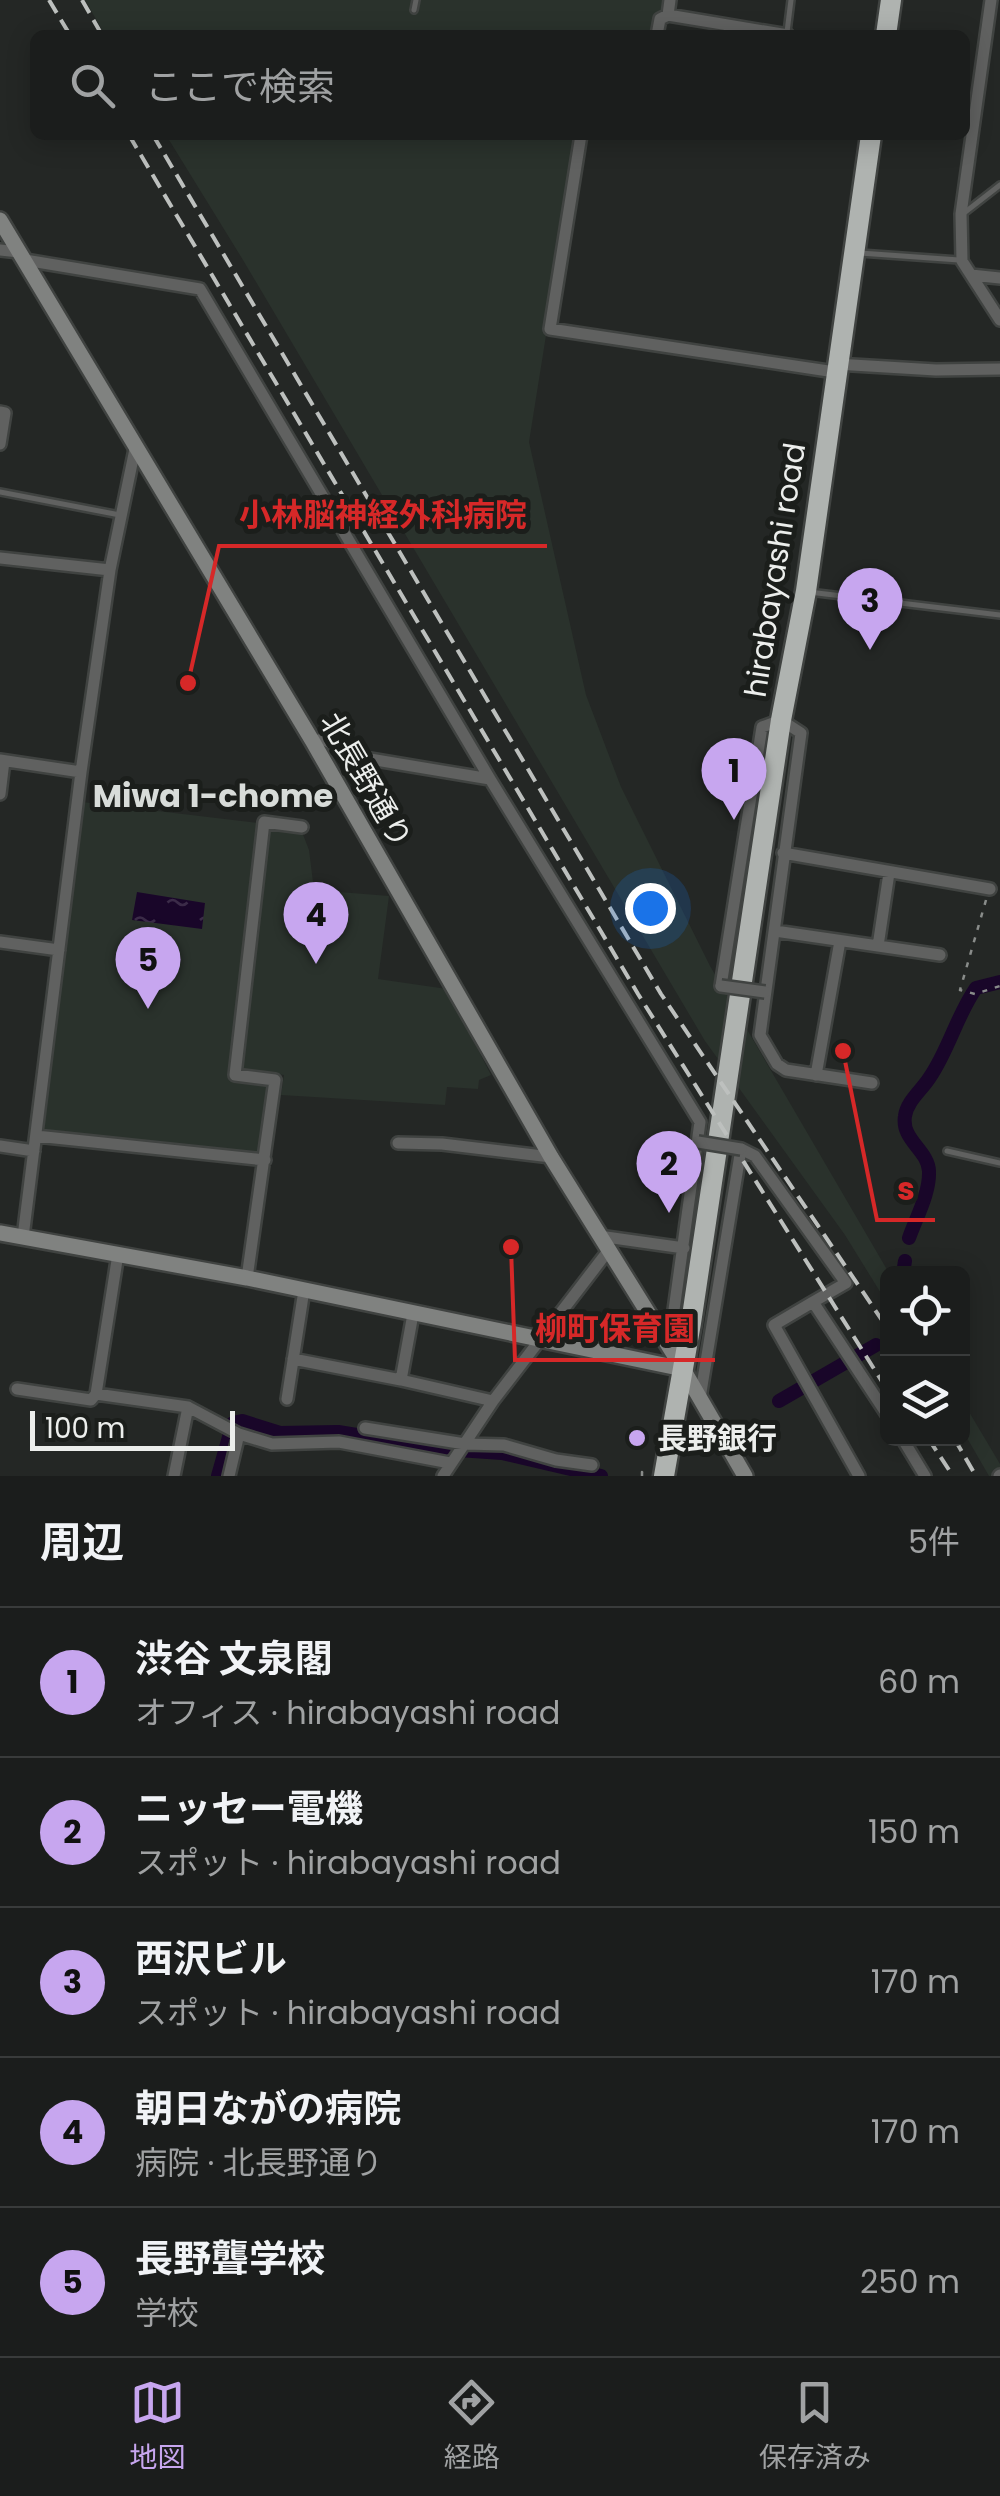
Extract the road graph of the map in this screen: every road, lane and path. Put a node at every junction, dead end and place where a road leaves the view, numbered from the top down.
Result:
1 (416, 0) edge
2 (670, 0) edge
3 (791, 0) edge
4 (891, 0) edge
5 (991, 0) edge
6 (414, 10) dead end
7 (668, 15) junction
8 (658, 30) edge
9 (757, 30) edge
10 (788, 30) edge
11 (887, 30) edge
12 (580, 140) edge
13 (870, 140) edge
14 (1000, 185) edge
15 (961, 214) junction
16 (0, 220) edge
17 (0, 250) edge
18 (854, 252) junction
19 (22, 256) junction
20 (962, 260) junction
21 (971, 275) junction
22 (1000, 278) edge
23 (1000, 320) edge
24 (836, 368) junction
25 (1000, 369) edge
26 (0, 412) edge
27 (0, 444) edge
28 (135, 449) junction
29 (0, 492) edge
30 (122, 516) junction
31 (0, 558) edge
32 (110, 570) junction
33 (806, 591) junction
34 (1000, 615) edge
35 (782, 720) junction
36 (313, 742) junction
37 (2, 761) edge
38 (81, 772) junction
39 (490, 779) junction
40 (0, 794) edge
41 (302, 827) dead end
42 (783, 854) junction
43 (890, 872) junction
44 (990, 889) joint
45 (775, 931) junction
46 (840, 940) junction
47 (0, 942) edge
48 (878, 946) junction
49 (59, 950) junction
50 (940, 955) dead end
51 (1000, 986) edge
52 (765, 992) junction
53 (816, 1075) junction
54 (872, 1083) dead end
55 (36, 1136) junction
56 (698, 1142) junction
57 (398, 1143) dead end
58 (0, 1146) edge
59 (742, 1149) junction
60 (34, 1151) junction
61 (947, 1151) dead end
62 (550, 1157) junction
63 (265, 1160) junction
64 (1000, 1163) edge
65 (0, 1233) edge
66 (599, 1236) junction
67 (23, 1237) junction
68 (684, 1248) junction
69 (608, 1251) junction
70 (118, 1254) junction
71 (247, 1278) junction
72 (304, 1290) junction
73 (814, 1302) junction
74 (413, 1314) junction
75 (540, 1340) junction
76 (669, 1346) junction
77 (294, 1358) junction
78 (683, 1369) junction
79 (401, 1380) junction
80 (17, 1389) dead end
81 (96, 1394) junction
82 (700, 1398) junction
83 (287, 1399) dead end
84 (494, 1401) junction
85 (880, 1404) edge
86 (188, 1407) junction
87 (365, 1428) dead end
88 (233, 1431) junction
89 (907, 1446) edge
90 (458, 1453) junction
91 (592, 1465) dead end
92 (174, 1476) edge
93 (229, 1476) edge
94 (443, 1476) edge
95 (664, 1476) edge
96 (745, 1476) edge
97 (859, 1476) edge
98 (925, 1476) edge

1 - 6 lane
2 - 7 street
3 - 10 lane
4 - 11 highway
5 - 15 street
7 - 8 street
7 - 9 street
12 - 24 street
13 - 18 highway, hirabayashi road
14 - 15 lane
15 - 20 street
16 - 19 street, 北長野通り
17 - 19 street
18 - 20 lane
18 - 24 highway, hirabayashi road
19 - 28 street, 北長野通り
19 - 39 street
20 - 21 street
21 - 22 street
21 - 23 street
24 - 25 street
24 - 33 highway, hirabayashi road
26 - 27 street
28 - 30 street
28 - 36 street, 北長野通り
29 - 30 lane
30 - 32 street
31 - 32 street
32 - 38 street
33 - 34 lane
33 - 35 highway, hirabayashi road
35 - 42 street
35 - 52 street, bridge
35 - 78 highway, hirabayashi road
36 - 39 street
36 - 62 street, 北長野通り
37 - 38 street
37 - 40 street
38 - 49 street
39 - 56 street
41 - 63 street
42 - 43 street
42 - 45 street
43 - 44 street
43 - 48 street
44 - 51 path
45 - 46 street
45 - 52 street
46 - 48 street
46 - 53 street
47 - 49 street
48 - 50 street
49 - 55 street
52 - 53 street
53 - 54 street
55 - 60 street
55 - 63 street
56 - 59 street, bridge
56 - 68 street
57 - 62 street
58 - 60 street
59 - 73 street
59 - 82 street
60 - 67 street
61 - 64 lane
62 - 66 street, 北長野通り
63 - 71 street
65 - 67 street
66 - 68 street
66 - 69 street, 北長野通り
67 - 70 street
68 - 76 street
69 - 75 street
69 - 76 street, 北長野通り
70 - 71 street
70 - 81 street
71 - 72 street
72 - 74 street
72 - 77 street
73 - 85 street
73 - 97 street
74 - 75 street
74 - 79 street
75 - 78 street
75 - 84 street
76 - 78 street, 北長野通り
77 - 79 street
77 - 83 street
78 - 82 street, 北長野通り
78 - 95 highway, hirabayashi road
79 - 84 street
80 - 81 street
81 - 86 street
82 - 96 street, 北長野通り
84 - 90 street
86 - 88 street
86 - 92 street
87 - 90 street
88 - 90 street
88 - 93 street
89 - 98 street
90 - 91 street
90 - 94 street

